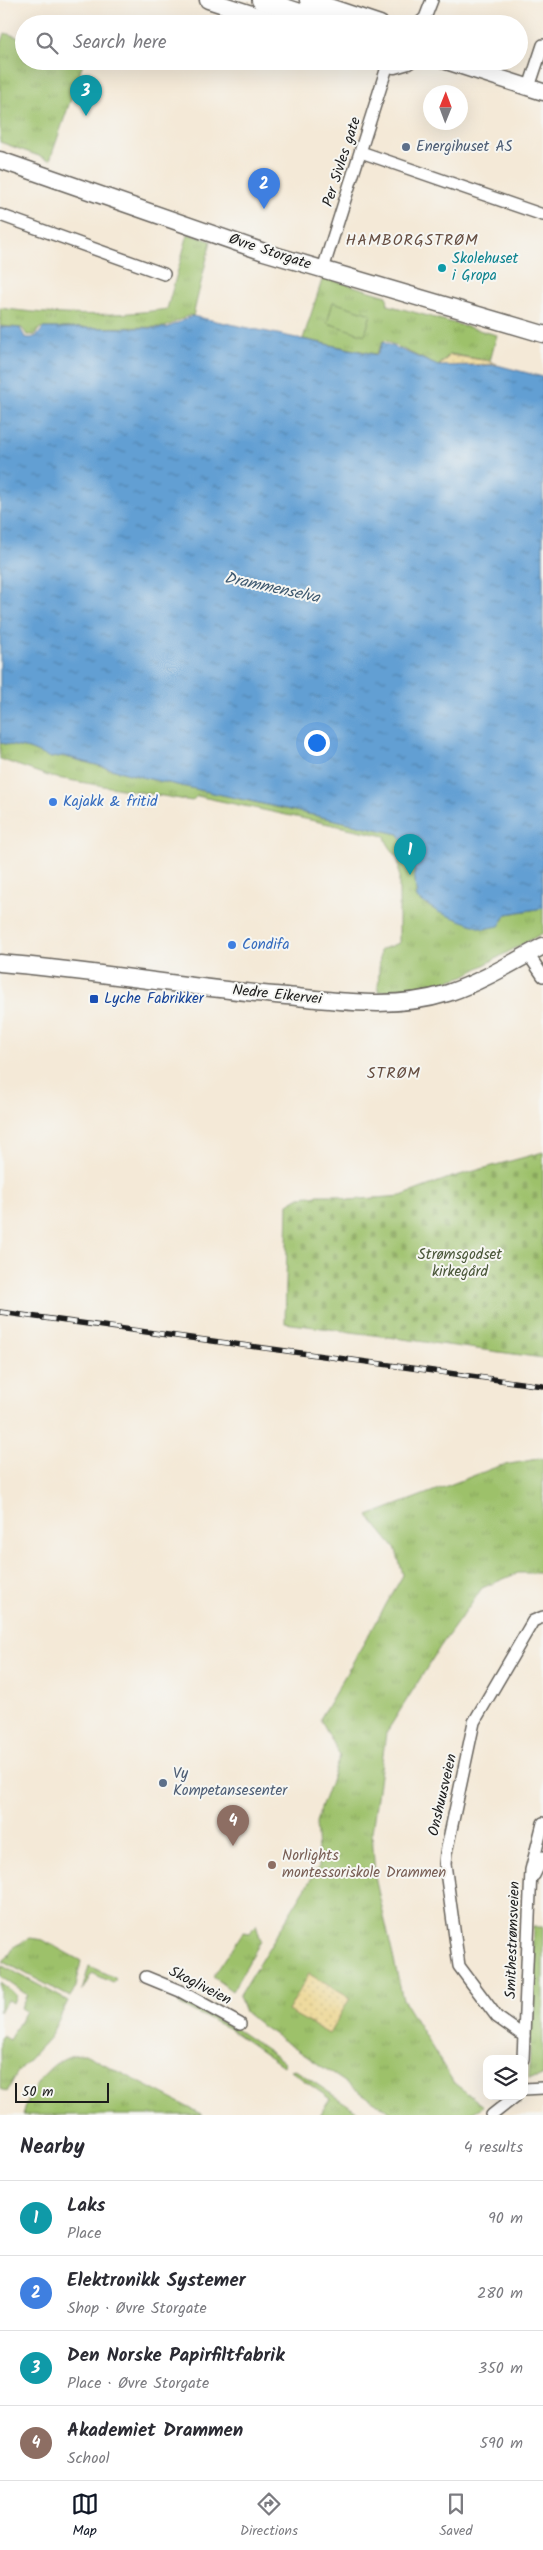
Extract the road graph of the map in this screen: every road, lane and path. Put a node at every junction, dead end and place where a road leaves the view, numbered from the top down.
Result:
1 (208, 0) edge
2 (261, 0) edge
3 (308, 0) edge
4 (432, 0) edge
5 (254, 15) edge
6 (306, 15) edge
7 (353, 15) edge
8 (426, 15) edge
9 (543, 45) edge
10 (384, 70) edge
11 (474, 70) edge
12 (536, 90) edge
13 (361, 152) junction
14 (0, 160) edge
15 (0, 214) edge
16 (543, 215) edge
17 (323, 269) junction
18 (164, 274) dead end
19 (543, 334) edge
20 (543, 946) edge
21 (528, 954) junction
22 (0, 963) edge
23 (543, 976) edge
24 (543, 1616) edge
25 (543, 1823) edge
26 (543, 1857) edge
27 (530, 1883) junction
28 (146, 1977) dead end
29 (240, 2024) dead end
30 (524, 2036) junction
31 (523, 2055) edge
32 (543, 2088) edge
33 (528, 2089) edge
34 (511, 2100) edge
35 (492, 2115) edge

1 - 5 main road
2 - 6 main road
3 - 7 main road
4 - 8 street
9 - 12 street
10 - 13 street, Per Sivles gate
11 - 12 main road
13 - 16 street
13 - 17 street, Per Sivles gate
14 - 17 main road, Øvre Storgate
15 - 18 street
17 - 19 main road, Øvre Storgate
20 - 21 main road, Nedre Eikervei
21 - 22 main road, Nedre Eikervei
21 - 23 street
24 - 30 street, Onshuusveien
25 - 27 street, Smithestrømsveien
26 - 27 street
27 - 30 street, Smithestrømsveien
28 - 29 street, Skogliveien
30 - 31 street, Smithestrømsveien
32 - 33 street
34 - 35 street

